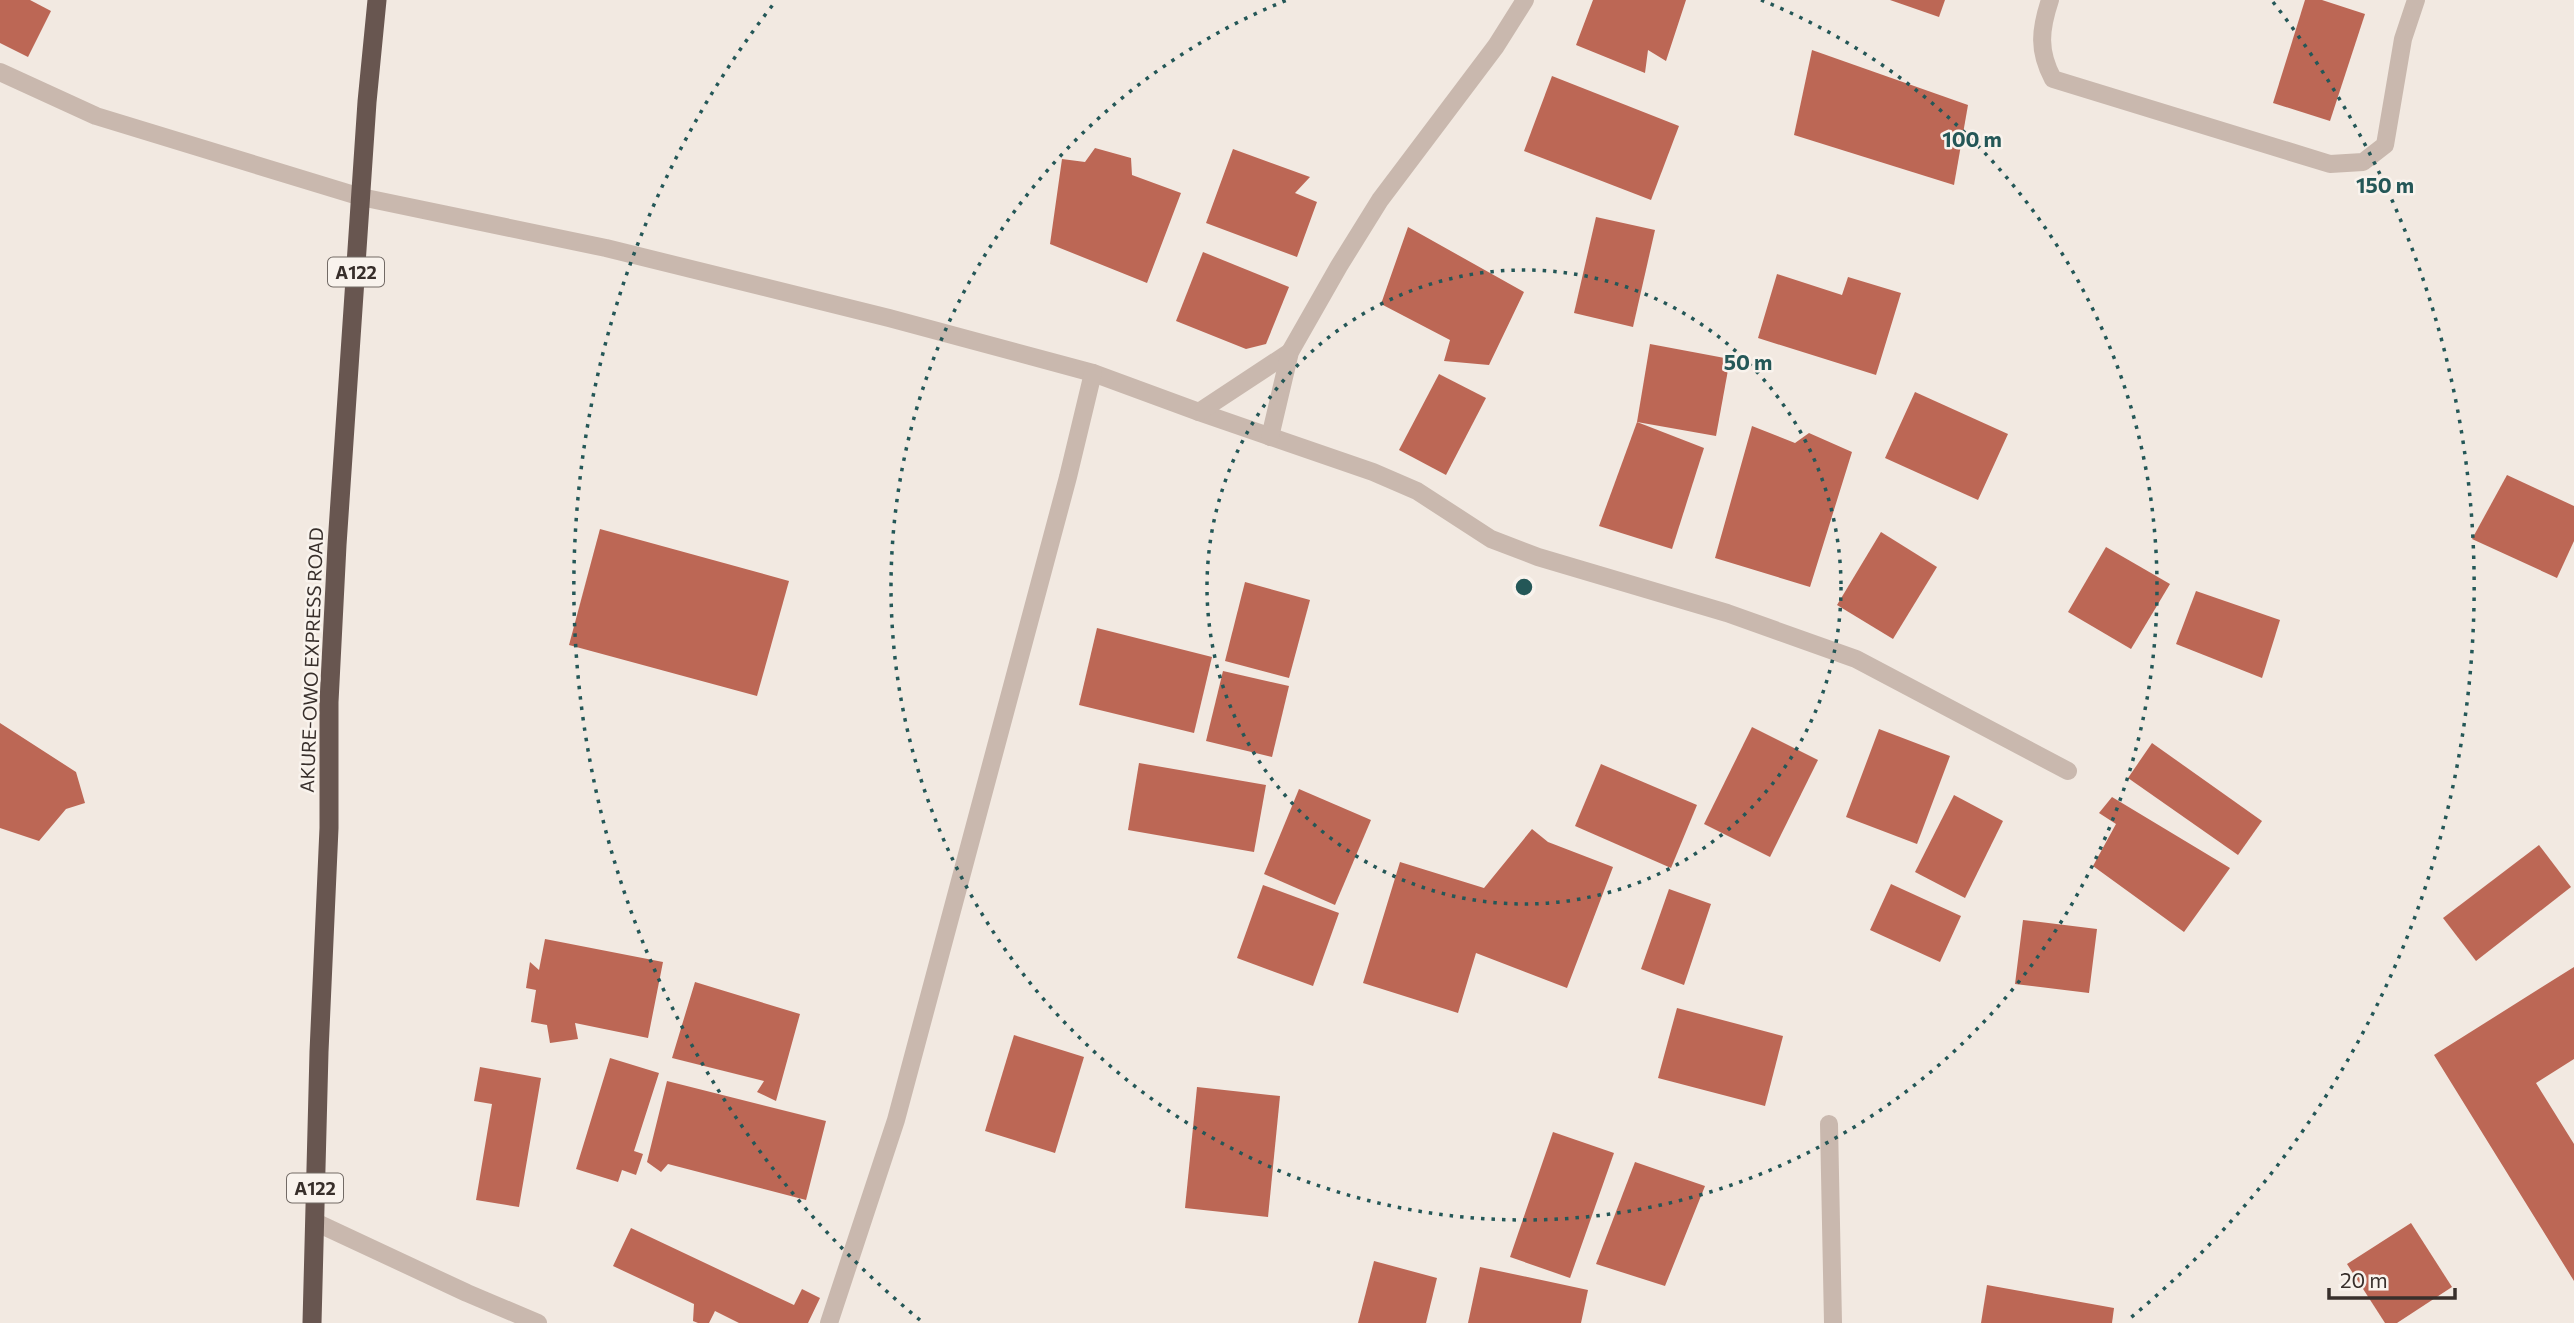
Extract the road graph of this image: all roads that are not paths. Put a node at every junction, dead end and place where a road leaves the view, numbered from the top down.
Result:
1 (377, 0) edge
2 (1525, 0) edge
3 (2050, 0) edge
4 (2416, 0) edge
5 (0, 72) edge
6 (361, 197) junction
7 (1290, 352) junction
8 (1093, 373) junction
9 (1199, 412) junction
10 (1270, 438) junction
11 (2068, 771) dead end
12 (1829, 1124) dead end
13 (315, 1222) junction
14 (312, 1323) edge
15 (538, 1323) edge
16 (830, 1323) edge
17 (1833, 1323) edge

1 - 6 highway, AKURE-OWO EXPRESS ROAD / A122
2 - 7 street
3 - 4 street
5 - 6 street
6 - 8 street
6 - 13 highway, AKURE-OWO EXPRESS ROAD / A122
7 - 9 street
7 - 10 street
8 - 9 street
8 - 16 street
9 - 10 street
10 - 11 street
12 - 17 street
13 - 14 highway, AKURE-OWO EXPRESS ROAD / A122
13 - 15 street

